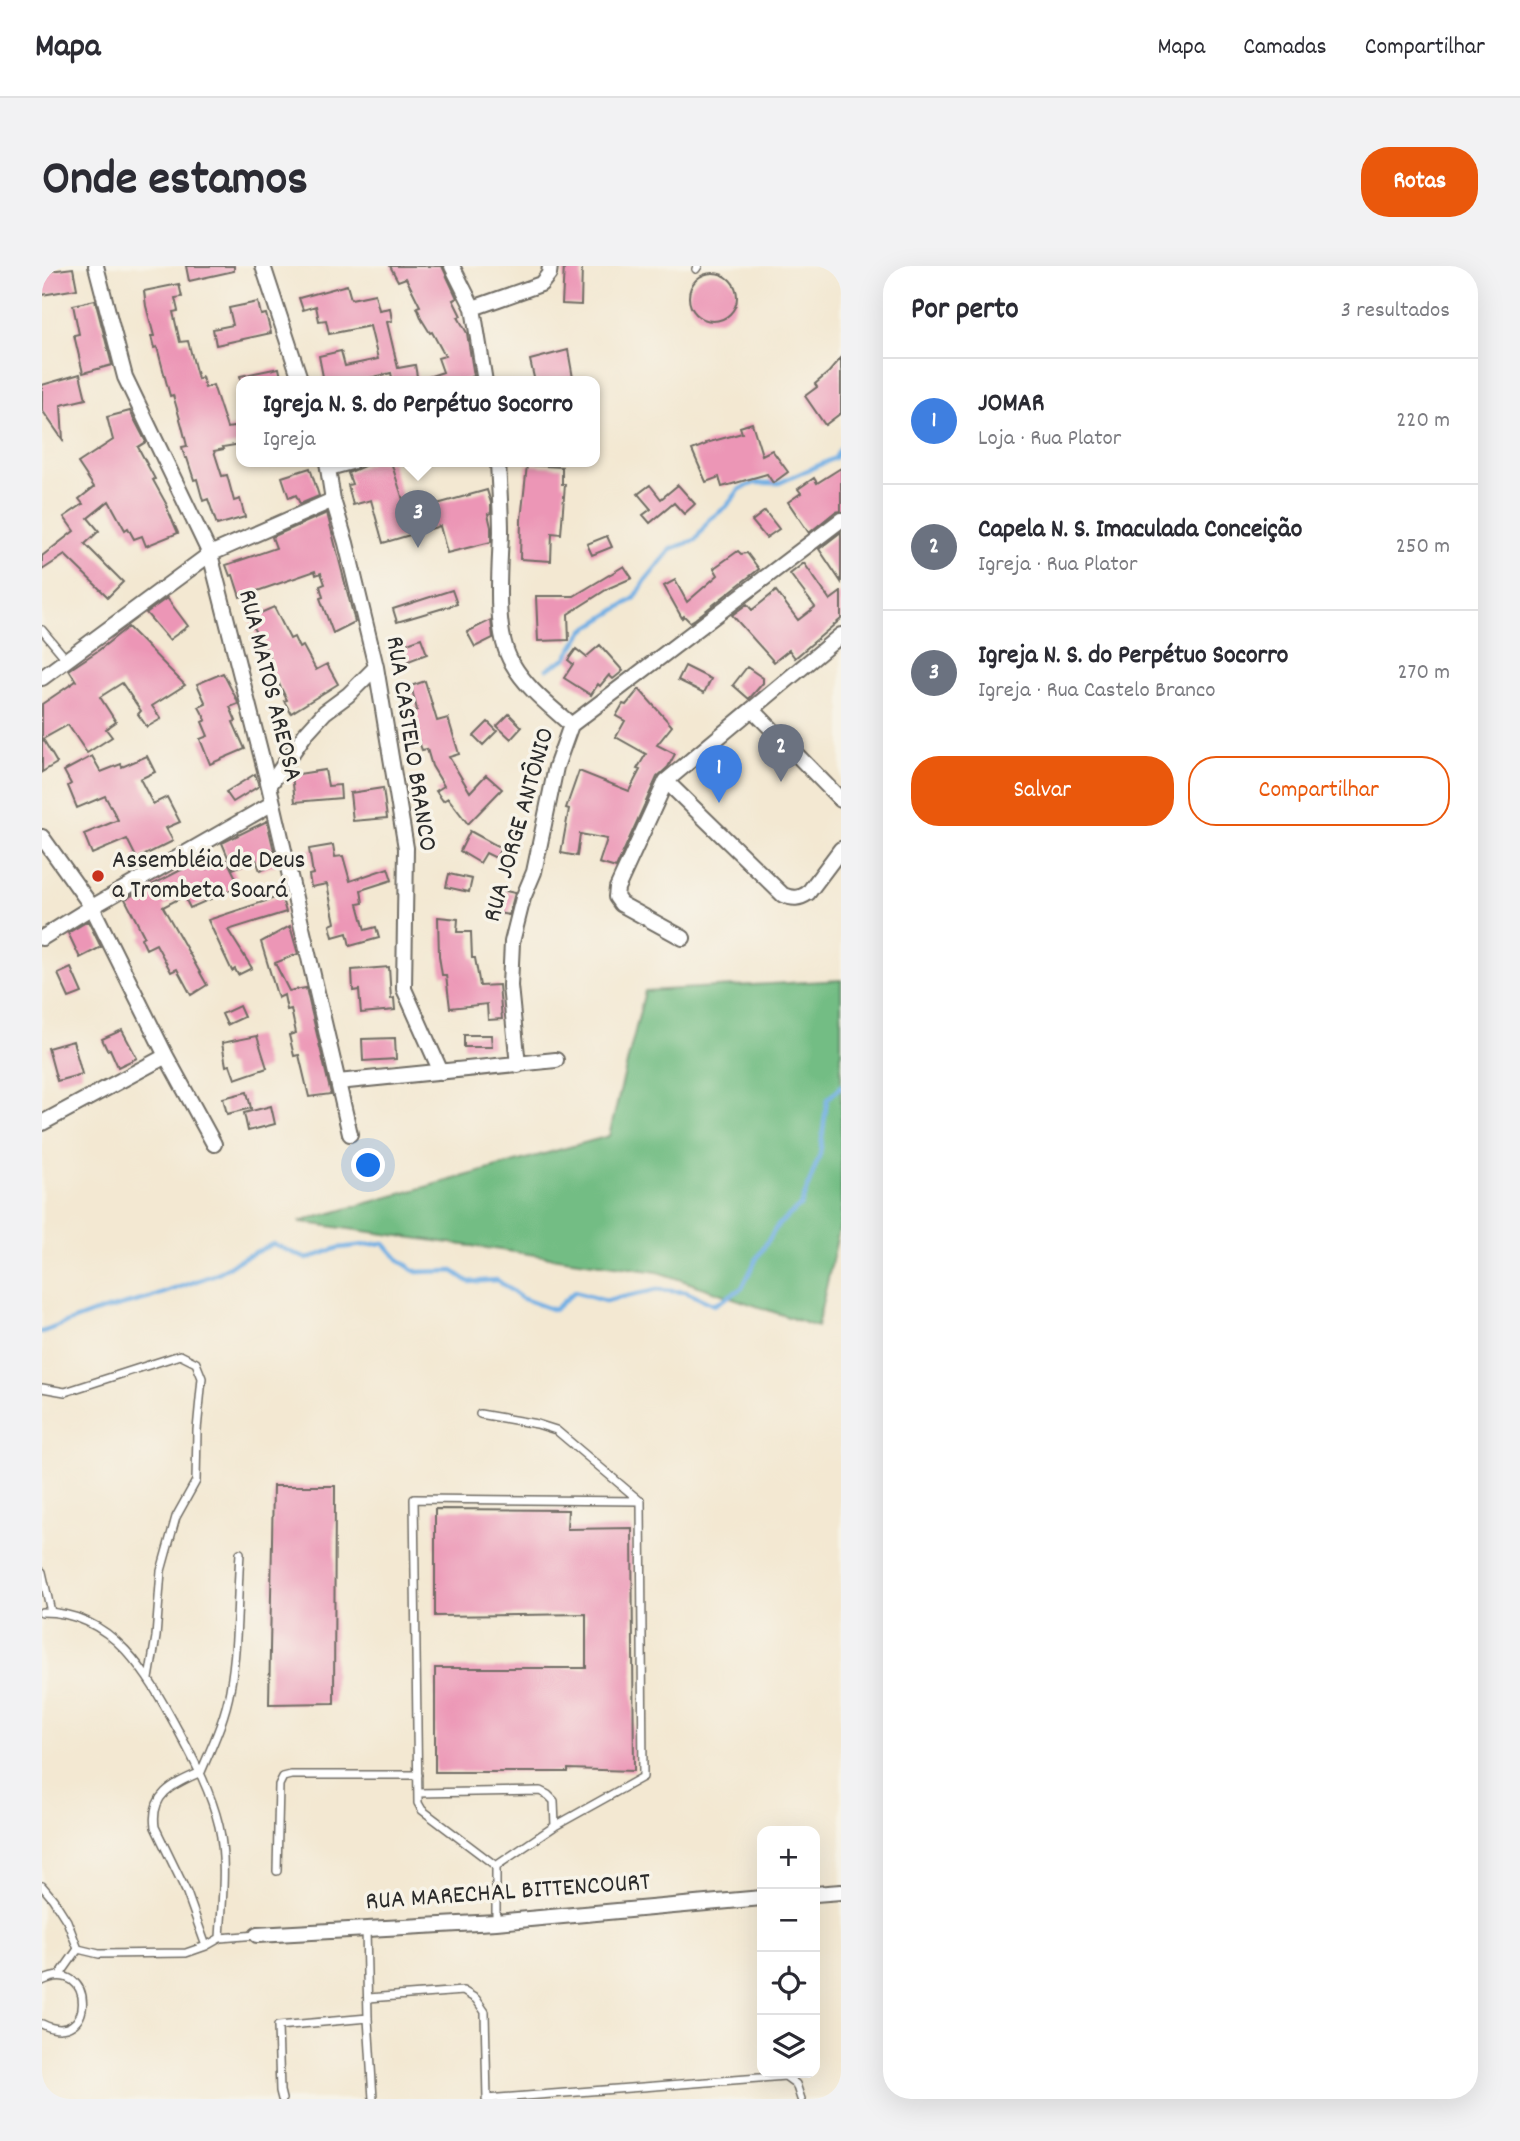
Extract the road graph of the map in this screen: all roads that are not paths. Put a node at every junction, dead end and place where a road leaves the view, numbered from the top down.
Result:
1 (96, 266) edge
2 (263, 266) edge
3 (452, 266) edge
4 (550, 266) edge
5 (473, 308) junction
6 (299, 376) edge
7 (484, 376) edge
8 (328, 467) edge
9 (498, 467) edge
10 (333, 499) junction
11 (841, 520) edge
12 (210, 554) junction
13 (42, 630) edge
14 (841, 635) edge
15 (68, 661) junction
16 (376, 667) junction
17 (42, 678) edge
18 (752, 709) junction
19 (571, 725) junction
20 (666, 781) junction
21 (269, 786) junction
22 (841, 800) edge
23 (273, 803) junction
24 (42, 837) edge
25 (841, 849) edge
26 (92, 907) junction
27 (42, 938) edge
28 (683, 938) dead end
29 (166, 1056) junction
30 (556, 1060) dead end
31 (517, 1065) junction
32 (441, 1072) junction
33 (338, 1082) junction
34 (42, 1123) edge
35 (350, 1134) dead end
36 (214, 1144) dead end
37 (42, 1388) edge
38 (480, 1414) dead end
39 (641, 1501) junction
40 (240, 1553) dead end
41 (42, 1572) edge
42 (46, 1612) edge
43 (149, 1679) junction
44 (201, 1772) junction
45 (418, 1775) junction
46 (418, 1793) junction
47 (555, 1826) junction
48 (496, 1866) junction
49 (277, 1871) dead end
50 (42, 1886) edge
51 (841, 1892) edge
52 (820, 1894) edge
53 (757, 1898) edge
54 (496, 1922) junction
55 (366, 1928) junction
56 (257, 1935) joint
57 (220, 1938) junction
58 (206, 1946) junction
59 (78, 1949) junction
60 (59, 1976) junction
61 (42, 1981) edge
62 (368, 1998) junction
63 (368, 2018) junction
64 (42, 2024) edge
65 (558, 2096) edge
66 (282, 2099) edge
67 (373, 2099) edge
68 (486, 2099) edge
69 (801, 2099) edge

1 - 12 street, RUA MATOS AREOSA
2 - 6 street
3 - 5 street
4 - 5 street
5 - 7 street
8 - 10 street, RUA CASTELO BRANCO
9 - 19 street
10 - 12 street
10 - 16 street, RUA CASTELO BRANCO
11 - 19 street, RUA JORGE ANTÔNIO
12 - 15 street
12 - 21 street, RUA MATOS AREOSA
13 - 15 lane
14 - 18 street
15 - 17 street
16 - 21 street
16 - 32 street, RUA CASTELO BRANCO
18 - 20 street
18 - 22 street
19 - 31 street, RUA JORGE ANTÔNIO
20 - 25 street
20 - 28 street
21 - 23 street, RUA MATOS AREOSA
23 - 26 street
23 - 33 street, RUA MATOS AREOSA
24 - 26 street
26 - 27 street
26 - 29 street
29 - 34 street
29 - 36 street
30 - 31 street
31 - 32 street
32 - 33 street
33 - 35 street, RUA MATOS AREOSA
37 - 43 lane
38 - 39 lane
39 - 45 lane
39 - 47 lane
40 - 44 lane
41 - 42 lane
42 - 43 lane
43 - 44 lane
44 - 57 lane
44 - 58 lane
45 - 46 lane
45 - 49 lane
46 - 47 lane
46 - 48 lane
47 - 48 lane
48 - 54 lane
50 - 59 lane
51 - 52 street
53 - 54 street, RUA MARECHAL BITTENCOURT
54 - 55 street, RUA MARECHAL BITTENCOURT
55 - 56 street, RUA MARECHAL BITTENCOURT
55 - 62 lane
56 - 57 lane
57 - 58 lane
58 - 59 lane
59 - 60 lane
60 - 61 lane
60 - 64 lane
62 - 63 lane
62 - 68 lane
63 - 66 lane
63 - 67 lane
65 - 68 lane
65 - 69 lane

